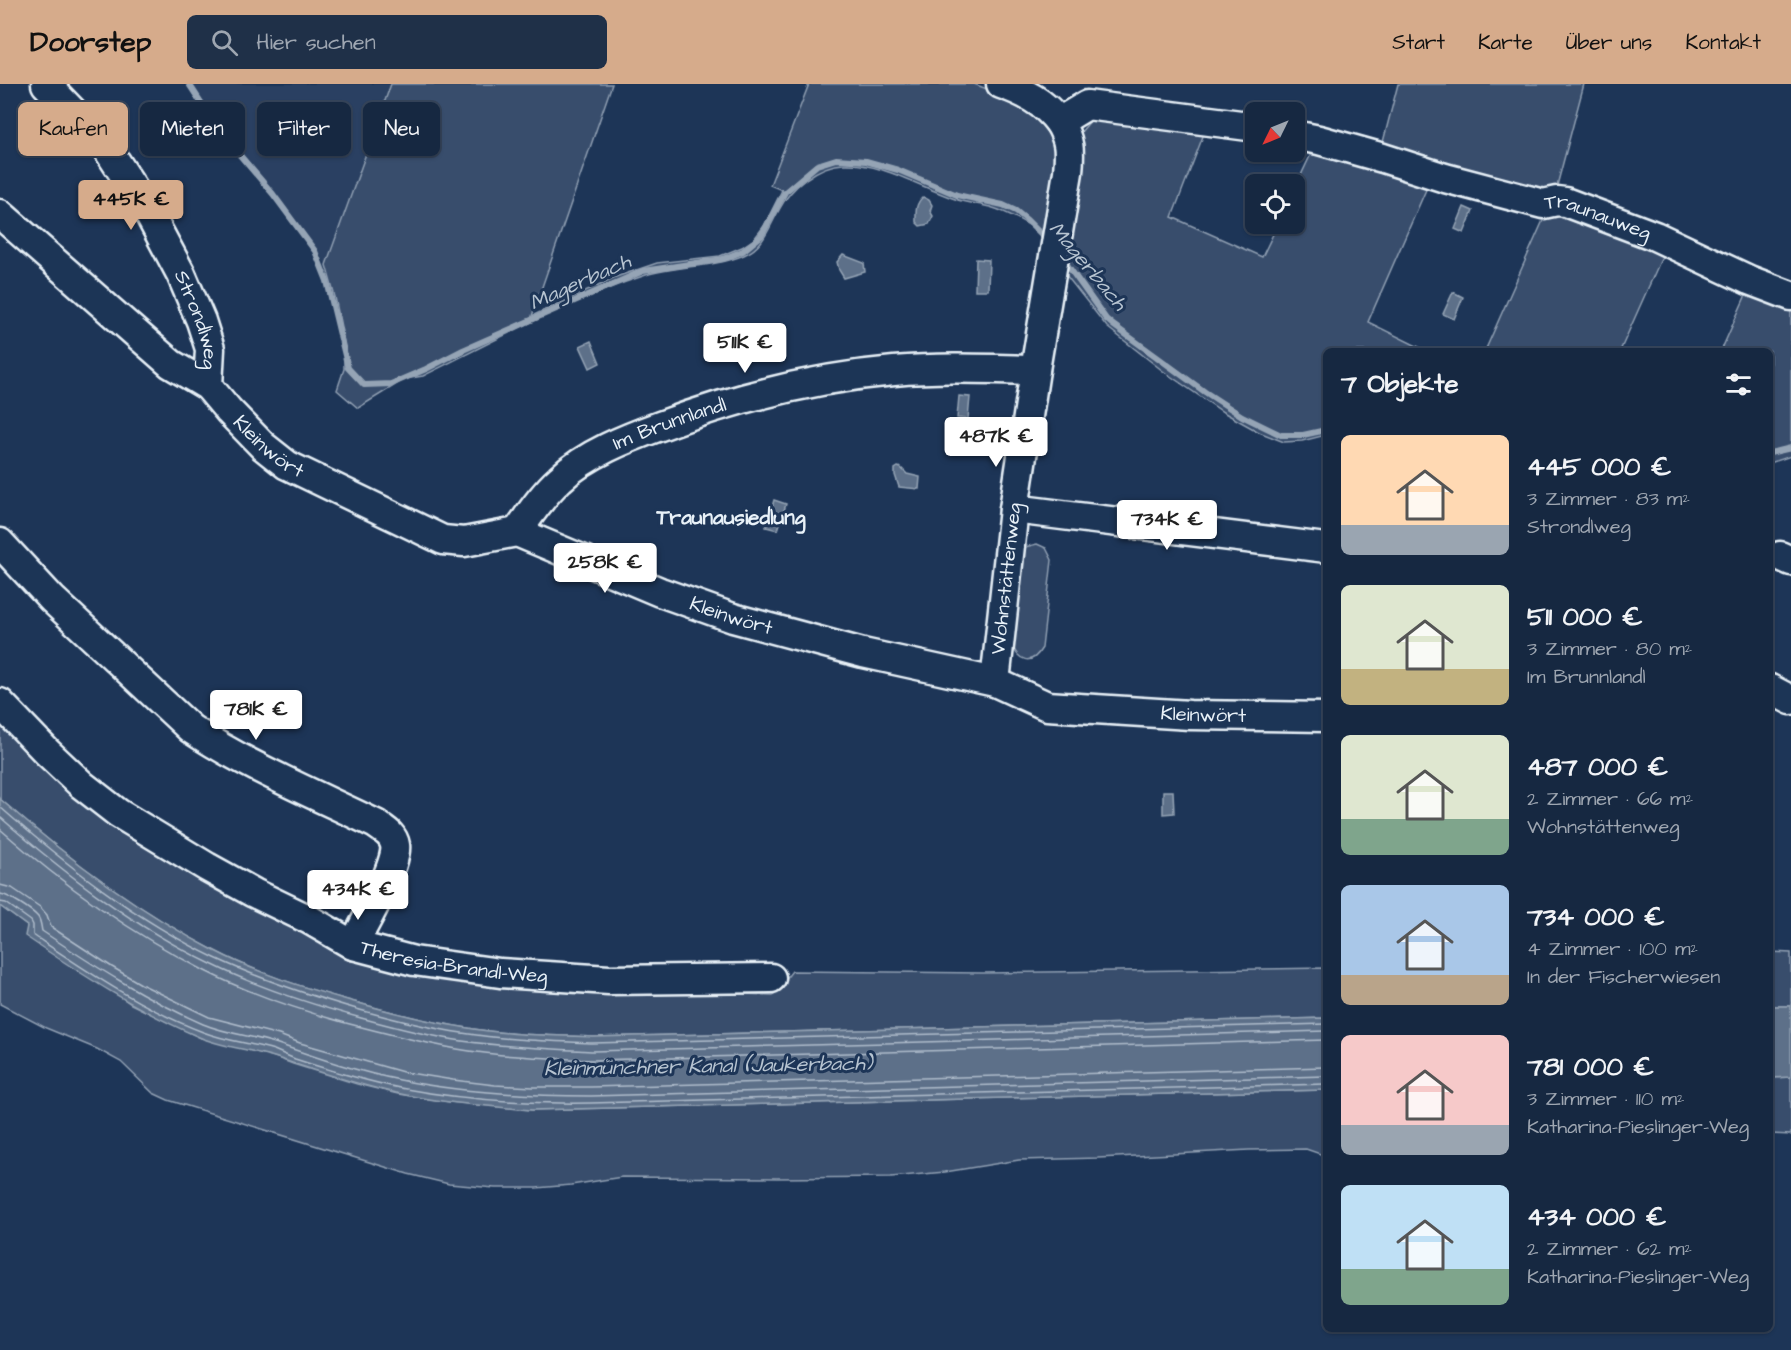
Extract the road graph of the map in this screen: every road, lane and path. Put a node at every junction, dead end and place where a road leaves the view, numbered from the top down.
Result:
1 (46, 84) edge
2 (1000, 84) edge
3 (1059, 122) junction
4 (1245, 126) edge
5 (1305, 138) edge
6 (0, 214) edge
7 (1791, 296) edge
8 (1035, 370) junction
9 (208, 386) junction
10 (1014, 509) junction
11 (517, 532) junction
12 (0, 543) edge
13 (1323, 548) edge
14 (995, 682) junction
15 (1773, 691) edge
16 (1791, 700) edge
17 (0, 703) edge
18 (1323, 717) edge
19 (353, 945) junction
20 (771, 978) dead end

1 - 9 street, Strondlweg
2 - 3 street
3 - 4 street
3 - 8 street, Wohnstättenweg
5 - 7 street, Traunauweg
6 - 9 street, Kleinwört
8 - 10 street, Wohnstättenweg
8 - 11 street, Im Brunnlandl
9 - 11 street, Kleinwört
10 - 13 street
10 - 14 street, Wohnstättenweg
11 - 14 street, Kleinwört
12 - 19 street
14 - 18 street, Kleinwört
15 - 16 street
17 - 19 street, Theresia-Brandl-Weg
19 - 20 street, Theresia-Brandl-Weg

